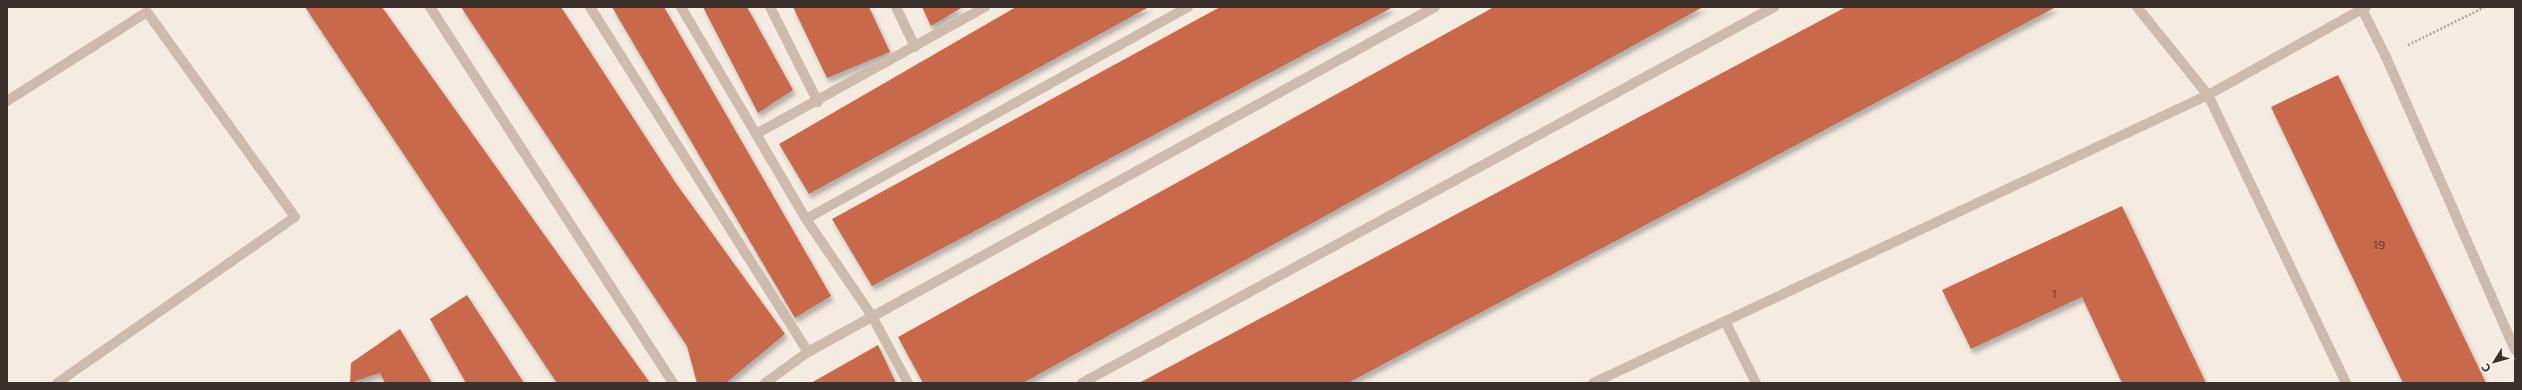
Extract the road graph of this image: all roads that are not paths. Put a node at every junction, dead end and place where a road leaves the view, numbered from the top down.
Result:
1 (430, 7) edge
2 (590, 7) edge
3 (681, 7) edge
4 (770, 7) edge
5 (896, 7) edge
6 (985, 7) edge
7 (1188, 7) edge
8 (1435, 7) edge
9 (1774, 7) edge
10 (2137, 7) edge
11 (2364, 8) edge
12 (915, 47) junction
13 (2208, 95) junction
14 (7, 100) edge
15 (818, 102) junction
16 (756, 134) junction
17 (806, 219) junction
18 (872, 316) junction
19 (1725, 321) junction
20 (2515, 350) edge
21 (808, 352) junction
22 (58, 383) edge
23 (673, 383) edge
24 (765, 383) edge
25 (908, 383) edge
26 (1082, 383) edge
27 (1593, 383) edge
28 (1756, 383) edge
29 (2346, 383) edge

1 - 23 street
2 - 21 street
3 - 16 street
4 - 15 street
5 - 12 street
6 - 12 street
7 - 17 street
8 - 18 street
9 - 26 street
10 - 13 street
11 - 13 street
11 - 20 street
12 - 15 street
13 - 19 street
13 - 29 street
14 - 22 street
15 - 16 street
16 - 17 street
17 - 18 street
18 - 21 street
18 - 25 street
19 - 27 street
19 - 28 street
21 - 24 street

